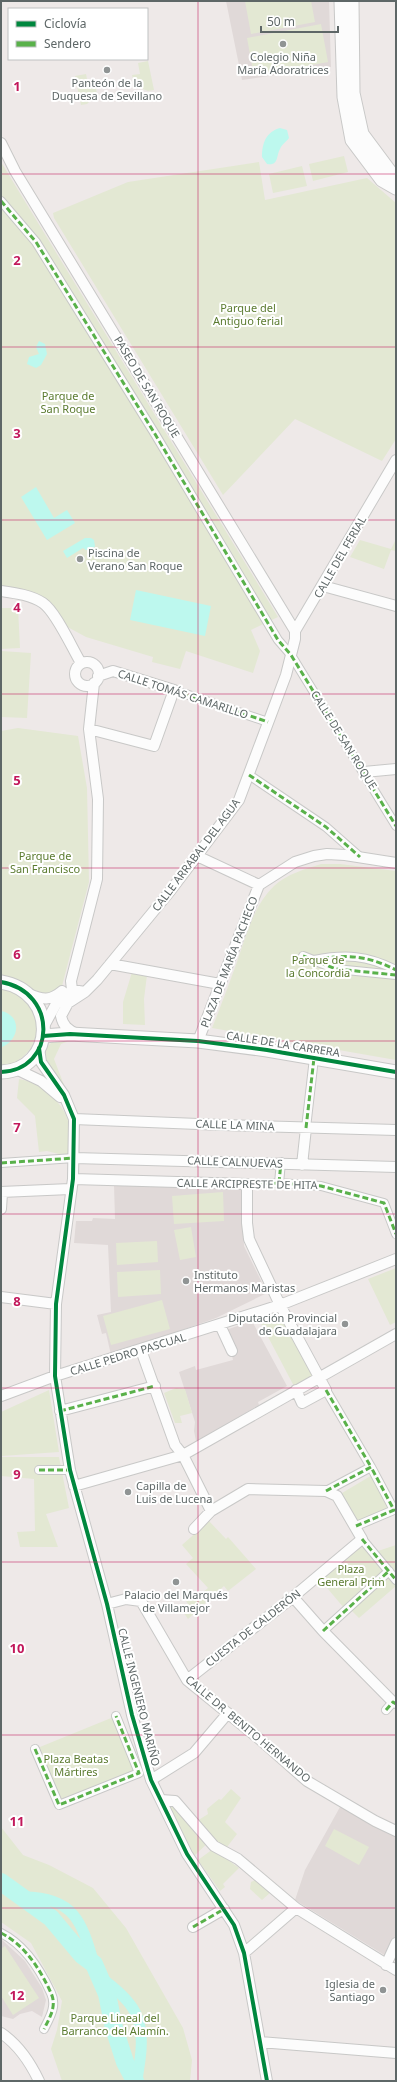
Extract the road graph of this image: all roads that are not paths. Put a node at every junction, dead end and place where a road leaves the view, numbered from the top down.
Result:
1 (341, 1) edge
2 (352, 1) edge
3 (1, 143) edge
4 (396, 176) edge
5 (396, 188) edge
6 (1, 201) edge
7 (396, 460) edge
8 (323, 586) junction
9 (1, 590) edge
10 (396, 606) edge
11 (295, 631) junction
12 (291, 655) junction
13 (81, 663) junction
14 (96, 680) junction
15 (174, 690) junction
16 (268, 722) junction
17 (89, 729) junction
18 (396, 769) edge
19 (364, 772) junction
20 (249, 775) junction
21 (396, 826) edge
22 (197, 856) junction
23 (360, 857) junction
24 (396, 863) edge
25 (259, 885) junction
26 (303, 956) dead end
27 (314, 960) junction
28 (110, 964) junction
29 (396, 970) edge
30 (396, 975) edge
31 (1, 982) edge
32 (220, 984) junction
33 (71, 986) junction
34 (85, 992) junction
35 (29, 994) junction
36 (43, 1030) junction
37 (75, 1034) junction
38 (198, 1041) junction
39 (314, 1058) junction
40 (16, 1069) junction
41 (1, 1072) edge
42 (396, 1072) edge
43 (68, 1105) junction
44 (74, 1119) junction
45 (306, 1128) junction
46 (396, 1130) edge
47 (74, 1158) junction
48 (281, 1162) junction
49 (1, 1163) edge
50 (302, 1165) junction
51 (396, 1167) edge
52 (279, 1183) junction
53 (72, 1184) junction
54 (247, 1184) junction
55 (2, 1192) edge
56 (1, 1209) edge
57 (396, 1234) edge
58 (396, 1259) edge
59 (1, 1298) edge
60 (56, 1304) junction
61 (280, 1305) junction
62 (220, 1325) junction
63 (396, 1334) edge
64 (141, 1350) junction
65 (232, 1351) dead end
66 (56, 1376) junction
67 (319, 1377) junction
68 (155, 1386) junction
69 (296, 1390) junction
70 (326, 1390) junction
71 (1, 1396) edge
72 (60, 1411) junction
73 (183, 1455) junction
74 (371, 1467) junction
75 (40, 1470) dead end
76 (70, 1470) junction
77 (74, 1486) junction
78 (326, 1491) junction
79 (395, 1509) edge
80 (211, 1511) junction
81 (356, 1526) junction
82 (194, 1529) dead end
83 (362, 1539) junction
84 (389, 1571) junction
85 (396, 1580) edge
86 (292, 1597) junction
87 (107, 1604) junction
88 (323, 1631) junction
89 (187, 1680) junction
90 (395, 1703) edge
91 (386, 1710) dead end
92 (228, 1713) junction
93 (116, 1716) dead end
94 (35, 1749) dead end
95 (142, 1768) junction
96 (151, 1780) junction
97 (161, 1800) junction
98 (396, 1831) edge
99 (296, 1908) junction
100 (224, 1909) junction
101 (193, 1927) dead end
102 (1, 1933) edge
103 (396, 1943) edge
104 (244, 1953) junction
105 (386, 1965) junction
106 (396, 1970) edge
107 (44, 2029) dead end
108 (1, 2033) edge
109 (260, 2042) junction
110 (396, 2053) edge
111 (39, 2081) edge
112 (267, 2081) edge

1 - 5 street
2 - 4 street
3 - 11 street, PASEO DE SAN ROQUE
6 - 12 street, CALLE DE SAN ROQUE
7 - 8 street, CALLE DEL FERIAL
8 - 10 street
8 - 11 street, CALLE DEL FERIAL
9 - 13 street
11 - 12 street, CALLE DEL FERIAL
12 - 16 street, CALLE ARRABAL DEL AGUA
12 - 19 street, CALLE DE SAN ROQUE
13 - 14 street
13 - 14 street
14 - 15 street, CALLE TOMÁS CAMARILLO
14 - 17 street
15 - 16 street, CALLE TOMÁS CAMARILLO
15 - 17 street
16 - 20 street, CALLE ARRABAL DEL AGUA
17 - 33 street
18 - 19 street
19 - 21 street, CALLE DE SAN ROQUE
20 - 22 street, CALLE ARRABAL DEL AGUA
20 - 23 street
22 - 25 street
22 - 28 street, CALLE ARRABAL DEL AGUA
23 - 24 street, PLAZA DE MARÍA PACHECO
23 - 25 street, PLAZA DE MARÍA PACHECO
25 - 32 street, PLAZA DE MARÍA PACHECO
26 - 27 street
27 - 29 street
27 - 30 street
28 - 32 street
28 - 34 street, CALLE ARRABAL DEL AGUA
31 - 35 street
32 - 38 street, PLAZA DE MARÍA PACHECO
33 - 34 street
33 - 35 street
33 - 36 street
34 - 37 street, CALLE ARRABAL DEL AGUA
35 - 36 street
36 - 37 street
36 - 40 street
36 - 43 street
37 - 38 street, CALLE DE LA CARRERA
38 - 39 street, CALLE DE LA CARRERA
39 - 42 street, CALLE DE LA CARRERA
39 - 45 street
40 - 41 street
40 - 43 street
43 - 44 street
44 - 45 street, CALLE LA MINA
44 - 47 street, CALLE INGENIERO MARIÑO
45 - 46 street, CALLE LA MINA
45 - 50 street
47 - 48 street, CALLE CALNUEVAS
47 - 49 street
47 - 53 street, CALLE INGENIERO MARIÑO
48 - 50 street, CALLE CALNUEVAS
48 - 52 street
50 - 51 street, CALLE CALNUEVAS
52 - 54 street, CALLE ARCIPRESTE DE HITA
52 - 57 street, CALLE ARCIPRESTE DE HITA
53 - 54 street, CALLE ARCIPRESTE DE HITA
53 - 55 street, CALLE ARCIPRESTE DE HITA
53 - 60 street, CALLE INGENIERO MARIÑO
54 - 61 street
55 - 56 street
58 - 61 street, CALLE PEDRO PASCUAL
59 - 60 street
60 - 66 street, CALLE INGENIERO MARIÑO
61 - 62 street, CALLE PEDRO PASCUAL
61 - 67 street
62 - 64 street, CALLE PEDRO PASCUAL
62 - 65 street
63 - 67 street
64 - 66 street, CALLE PEDRO PASCUAL
64 - 68 street
66 - 71 street, CALLE PEDRO PASCUAL
66 - 72 street, CALLE INGENIERO MARIÑO
67 - 69 street
67 - 70 street
68 - 72 street
68 - 73 street
69 - 70 street
69 - 73 street
70 - 74 street
72 - 76 street, CALLE INGENIERO MARIÑO
73 - 77 street
73 - 80 street
74 - 78 street
74 - 79 street
75 - 76 street
76 - 77 street, CALLE INGENIERO MARIÑO
77 - 87 street, CALLE INGENIERO MARIÑO
78 - 80 street
78 - 81 street
79 - 81 street
80 - 82 street
81 - 83 street
83 - 84 street
83 - 86 street, CUESTA DE CALDERÓN
84 - 85 street
84 - 88 street
86 - 88 street
86 - 89 street, CUESTA DE CALDERÓN
87 - 89 street, CALLE DR. BENITO HERNANDO
87 - 95 street, CALLE INGENIERO MARIÑO
88 - 90 street
89 - 92 street, CALLE DR. BENITO HERNANDO
90 - 91 street
92 - 96 street
92 - 98 street, CALLE DR. BENITO HERNANDO
93 - 95 street
94 - 95 street
95 - 96 street, CALLE INGENIERO MARIÑO
96 - 97 street, CALLE INGENIERO MARIÑO
97 - 99 street
97 - 100 street, CALLE INGENIERO MARIÑO
99 - 104 street
99 - 105 street
100 - 101 street
100 - 104 street, CALLE INGENIERO MARIÑO
102 - 107 street
103 - 105 street
104 - 109 street, CALLE INGENIERO MARIÑO
105 - 106 street
108 - 111 street
109 - 110 street
109 - 112 street, CALLE INGENIERO MARIÑO

